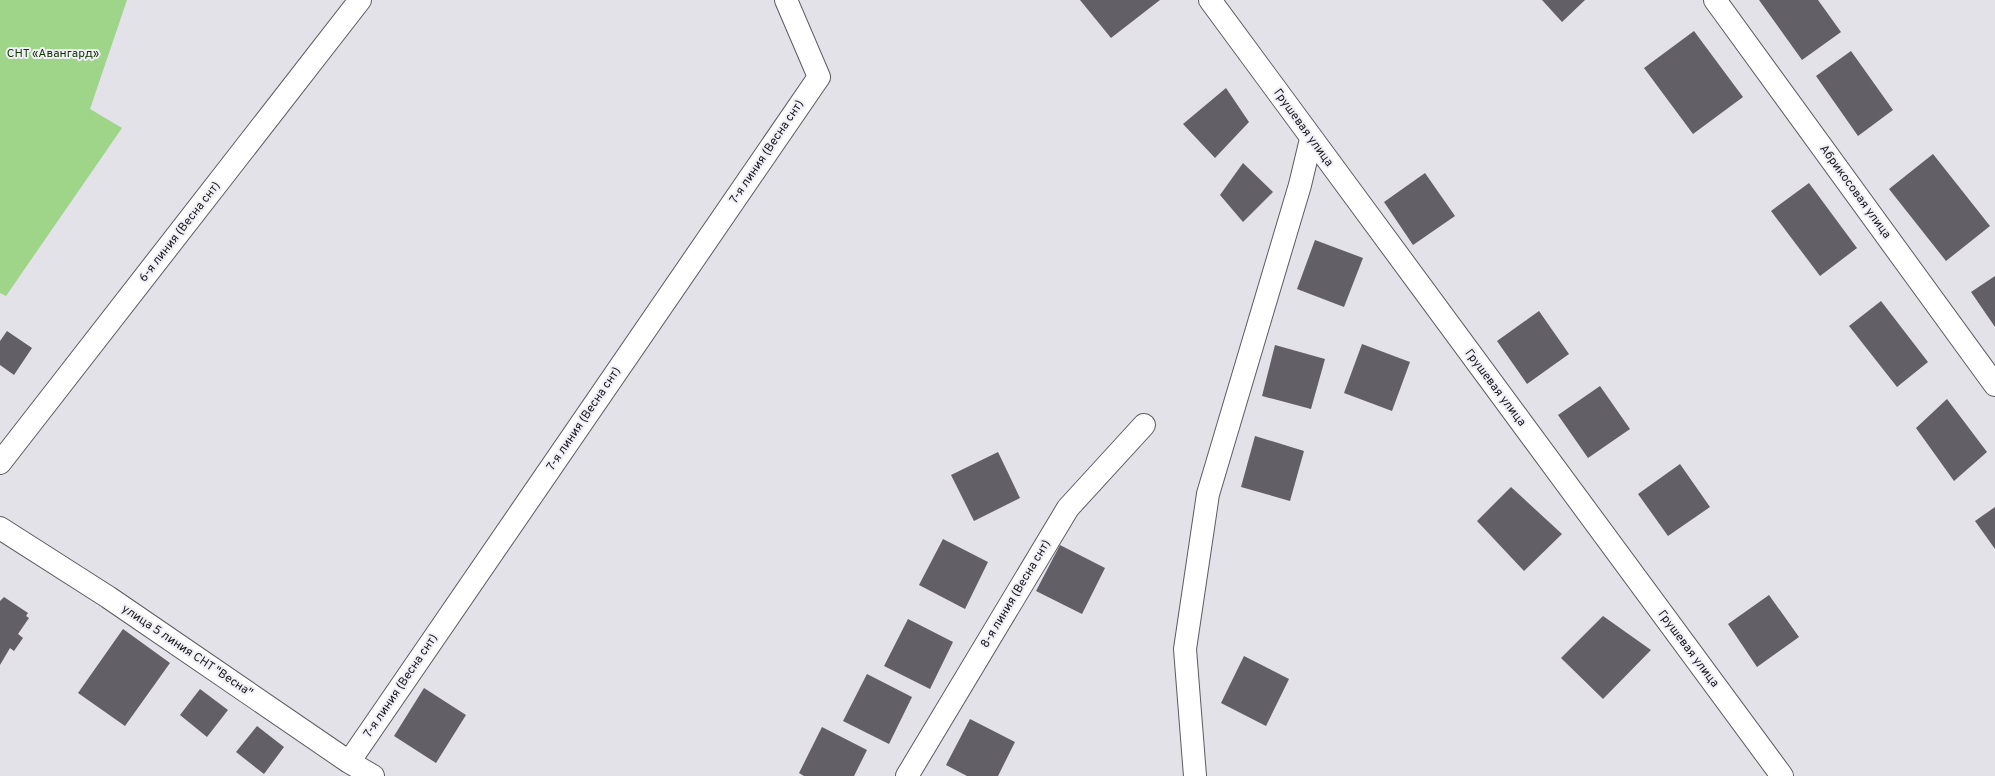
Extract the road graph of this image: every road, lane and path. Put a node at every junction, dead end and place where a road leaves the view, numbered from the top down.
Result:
1 (360, 0) edge
2 (786, 0) edge
3 (1210, 0) edge
4 (1715, 0) edge
5 (1311, 140) junction
6 (1995, 385) edge
7 (1144, 425) dead end
8 (0, 463) edge
9 (0, 528) edge
10 (349, 762) junction
11 (373, 776) edge
12 (907, 776) edge
13 (1195, 776) edge
14 (1782, 776) edge

1 - 8 street, 6-я линия (Весна снт)
2 - 10 street, 7-я линия (Весна снт)
3 - 5 street, Грушевая улица
4 - 6 street, Абрикосовая улица
5 - 13 street
5 - 14 street, Грушевая улица
7 - 12 street, 8-я линия (Весна снт)
9 - 10 street, улица 5 линия СНТ "Весна"
10 - 11 street, улица 5 линия СНТ "Весна"

